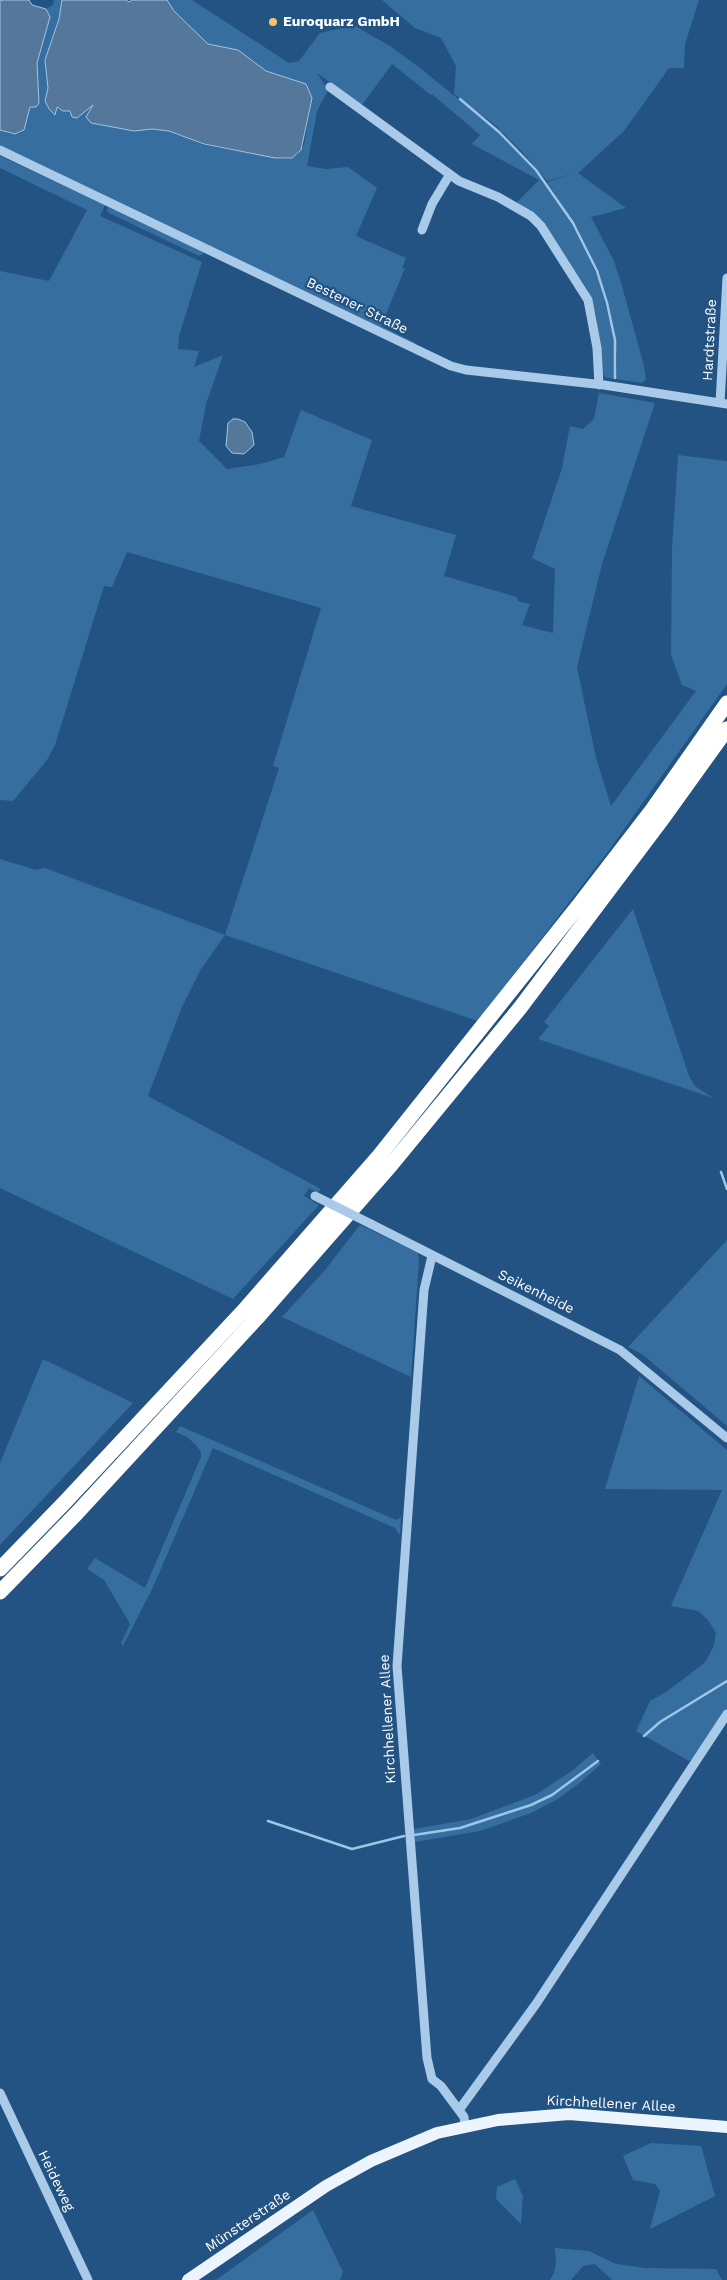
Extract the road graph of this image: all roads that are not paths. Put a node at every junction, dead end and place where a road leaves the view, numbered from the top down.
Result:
1 (330, 87) dead end
2 (0, 150) edge
3 (450, 174) junction
4 (422, 230) dead end
5 (727, 278) edge
6 (602, 385) junction
7 (723, 403) edge
8 (727, 703) edge
9 (727, 729) edge
10 (315, 1196) dead end
11 (432, 1256) junction
12 (727, 1438) edge
13 (0, 1569) edge
14 (0, 1592) edge
15 (727, 1714) edge
16 (0, 2093) edge
17 (459, 2110) junction
18 (465, 2126) junction
19 (727, 2127) edge
20 (326, 2186) joint
21 (88, 2280) edge
22 (188, 2280) edge

1 - 3 street
2 - 6 street, Bestener Straße
3 - 4 street
3 - 6 street
5 - 7 street, Hardtstraße
6 - 7 street, Bestener Straße
8 - 13 highway
9 - 14 highway
10 - 11 street, Seikenheide, bridge
11 - 12 street, Seikenheide
11 - 17 street, Kirchhellener Allee
15 - 17 street
16 - 21 street, Heideweg
17 - 18 street, Kirchhellener Allee
18 - 19 main road, Kirchhellener Allee
18 - 20 main road, Kirchhellener Allee
20 - 22 main road, Münsterstraße

